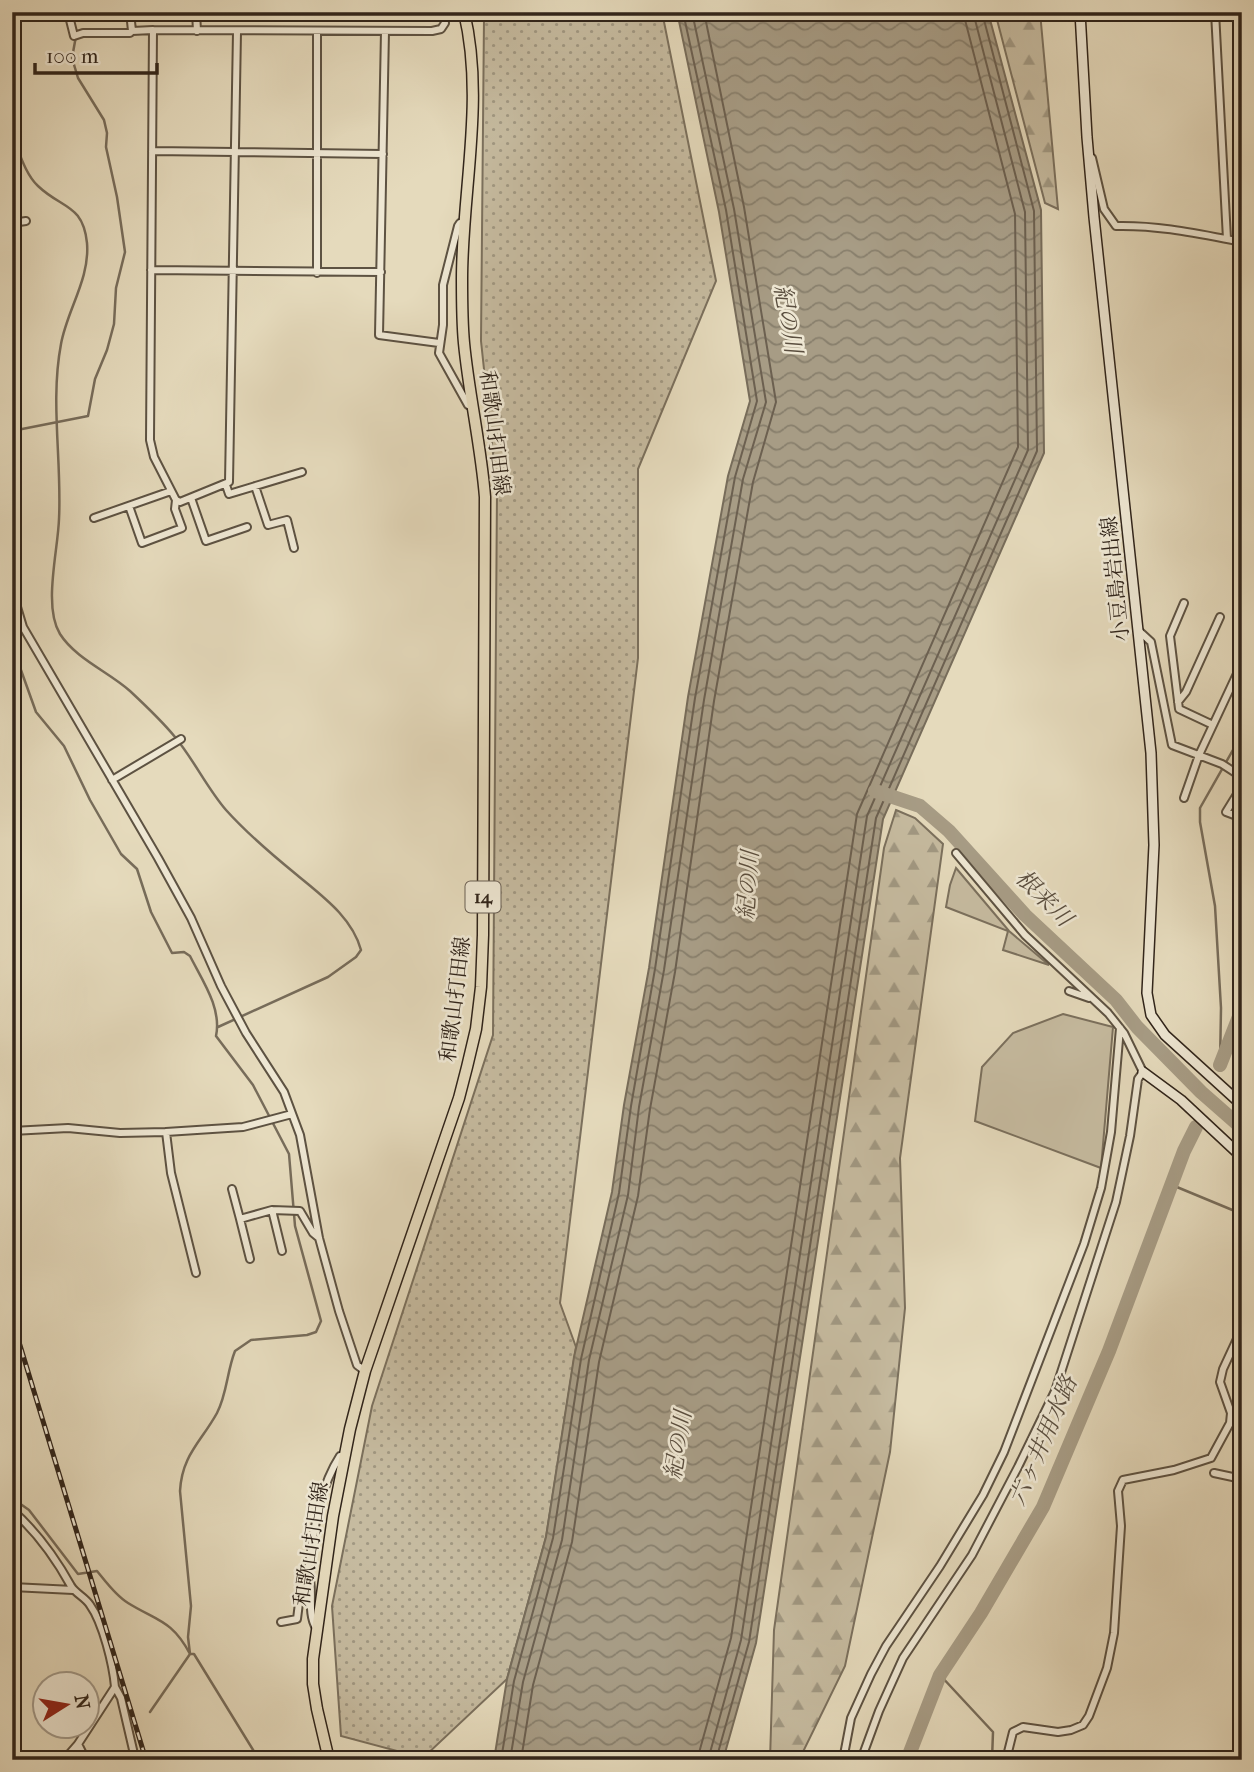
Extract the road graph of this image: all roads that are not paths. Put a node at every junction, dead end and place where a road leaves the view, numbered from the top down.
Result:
1 (68, 12) edge
2 (130, 12) edge
3 (196, 12) edge
4 (443, 12) edge
5 (464, 12) edge
6 (1080, 12) edge
7 (1215, 12) edge
8 (153, 30) junction
9 (132, 31) junction
10 (197, 31) junction
11 (385, 31) junction
12 (237, 32) junction
13 (317, 32) junction
14 (1087, 137) junction
15 (152, 152) junction
16 (236, 152) junction
17 (317, 153) junction
18 (383, 153) junction
19 (26, 221) dead end
20 (12, 223) edge
21 (465, 223) junction
22 (1227, 239) junction
23 (1242, 242) edge
24 (151, 270) junction
25 (234, 271) junction
26 (382, 272) junction
27 (317, 273) junction
28 (439, 343) junction
29 (473, 407) junction
30 (302, 472) dead end
31 (226, 485) junction
32 (255, 486) junction
33 (171, 491) junction
34 (191, 498) junction
35 (176, 500) junction
36 (129, 506) junction
37 (94, 518) dead end
38 (247, 527) dead end
39 (294, 548) dead end
40 (12, 570) edge
41 (1184, 603) dead end
42 (1220, 617) dead end
43 (1138, 629) junction
44 (1242, 663) edge
45 (1178, 702) junction
46 (1213, 725) junction
47 (181, 739) dead end
48 (1199, 755) junction
49 (1242, 777) edge
50 (112, 780) junction
51 (1242, 786) edge
52 (1184, 798) dead end
53 (1242, 818) edge
54 (956, 853) dead end
55 (1069, 991) dead end
56 (1091, 998) junction
57 (1120, 1028) junction
58 (1143, 1072) junction
59 (1242, 1105) edge
60 (292, 1114) junction
61 (12, 1131) edge
62 (166, 1132) junction
63 (1242, 1157) edge
64 (232, 1189) dead end
65 (272, 1210) junction
66 (240, 1219) junction
67 (319, 1238) junction
68 (282, 1251) dead end
69 (250, 1259) dead end
70 (196, 1273) dead end
71 (1242, 1328) edge
72 (365, 1371) junction
73 (344, 1456) junction
74 (1214, 1473) dead end
75 (1242, 1479) edge
76 (12, 1510) edge
77 (308, 1571) junction
78 (12, 1587) edge
79 (73, 1590) junction
80 (281, 1622) dead end
81 (317, 1629) junction
82 (115, 1687) junction
83 (78, 1744) junction
84 (64, 1760) edge
85 (86, 1760) edge
86 (118, 1760) edge
87 (329, 1760) edge
88 (843, 1760) edge
89 (860, 1760) edge
90 (1006, 1760) edge

1 - 9 street
2 - 9 street
3 - 10 street
4 - 11 street
5 - 21 main road, 和歌山打田線 / 14
6 - 14 main road, 小豆島岩出線
7 - 22 street
8 - 9 street
8 - 10 street
8 - 15 street
10 - 12 street
11 - 13 street
11 - 18 street
12 - 13 street
12 - 16 street
13 - 17 street
14 - 22 street
14 - 43 main road, 小豆島岩出線
15 - 16 street
15 - 24 street
16 - 17 street
16 - 25 street
17 - 18 street
17 - 27 street
18 - 26 street
19 - 20 street
21 - 28 street
21 - 29 main road, 和歌山打田線 / 14
22 - 23 street
24 - 25 street
24 - 33 street
25 - 27 street
25 - 31 street
26 - 27 street
26 - 28 street
28 - 29 street
29 - 72 main road, 和歌山打田線 / 14
30 - 32 street
31 - 32 street
31 - 34 street
32 - 39 street
33 - 35 street
33 - 36 street
34 - 35 street
34 - 38 street
35 - 36 street
36 - 37 street
40 - 50 street
41 - 45 street
42 - 45 street
43 - 48 street
43 - 59 main road, 小豆島岩出線
44 - 46 street
45 - 46 street
46 - 48 street
47 - 50 street
48 - 49 street
48 - 52 street
50 - 60 street
51 - 53 street
54 - 56 street
55 - 56 street
56 - 57 street
57 - 58 street
57 - 88 street
58 - 63 main road
58 - 89 street
60 - 62 street
60 - 67 street
61 - 62 street
62 - 70 street
64 - 66 street
65 - 66 street
65 - 67 street
65 - 68 street
66 - 69 street
67 - 72 street
71 - 90 street
72 - 73 main road, 和歌山打田線 / 14
73 - 77 street
73 - 81 main road, 和歌山打田線 / 14
74 - 75 street
76 - 79 street
77 - 80 street
77 - 81 street
78 - 79 street
79 - 82 street
81 - 87 main road, 和歌山打田線 / 14
82 - 83 street
82 - 86 street
83 - 84 street
83 - 85 street

